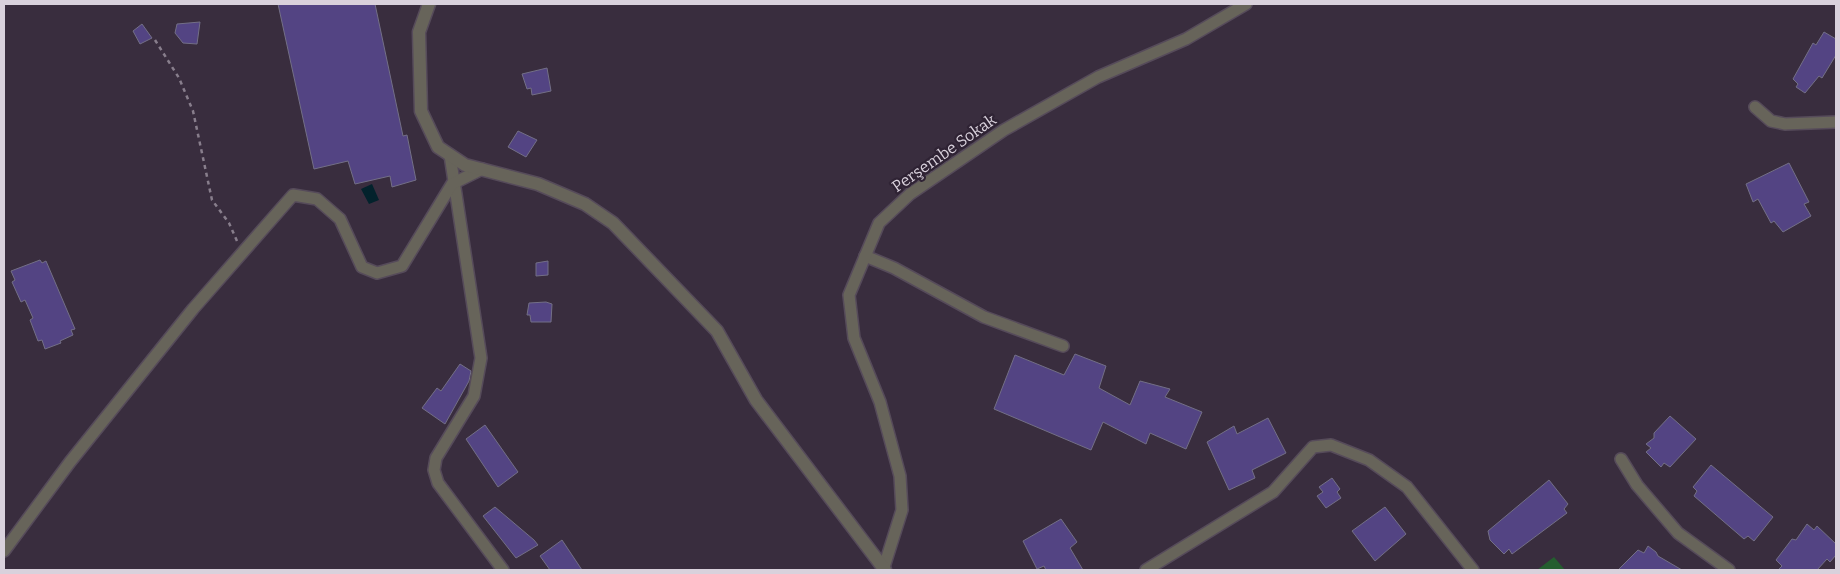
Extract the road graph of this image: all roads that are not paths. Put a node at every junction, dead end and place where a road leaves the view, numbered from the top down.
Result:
1 (429, 4) edge
2 (1246, 4) edge
3 (1755, 107) dead end
4 (1836, 122) edge
5 (450, 155) junction
6 (482, 170) junction
7 (452, 184) junction
8 (865, 256) junction
9 (1064, 346) dead end
10 (1621, 459) dead end
11 (4, 551) edge
12 (884, 569) edge
13 (503, 570) edge
14 (1146, 570) edge
15 (1473, 570) edge
16 (1729, 570) edge

1 - 5 street
2 - 8 street, Perşembe Sokak
3 - 4 street
5 - 6 street
5 - 7 street
6 - 7 street
6 - 12 street
7 - 11 street
7 - 13 street
8 - 9 street
8 - 12 street, Perşembe Sokak
10 - 16 street
14 - 15 street

